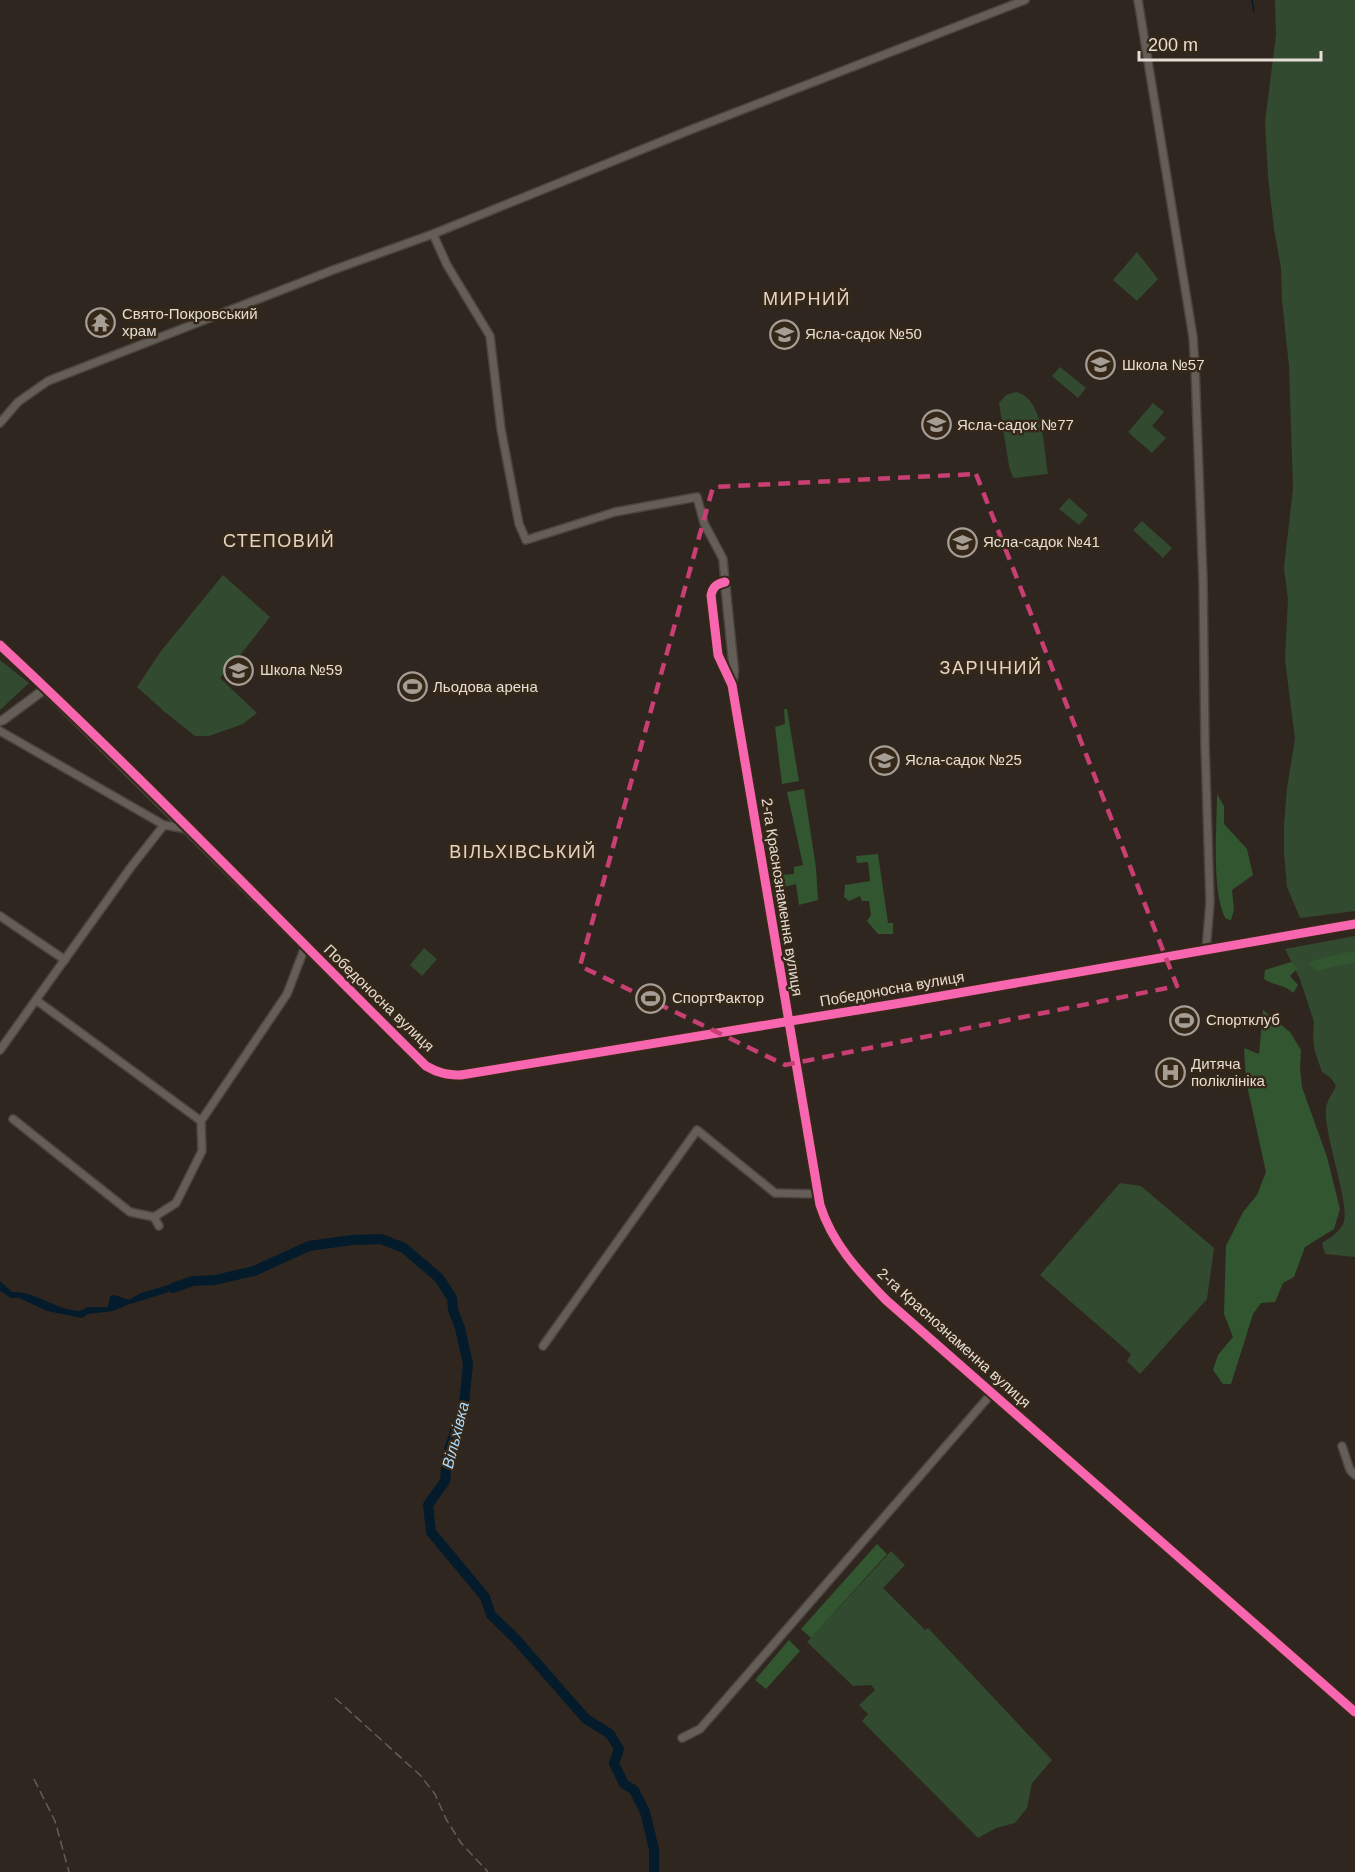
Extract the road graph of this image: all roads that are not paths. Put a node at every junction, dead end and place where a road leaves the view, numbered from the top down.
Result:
1 (1025, 0) edge
2 (1138, 0) edge
3 (433, 234) junction
4 (0, 423) edge
5 (725, 582) junction
6 (0, 645) edge
7 (732, 685) junction
8 (45, 689) junction
9 (0, 721) edge
10 (0, 731) edge
11 (164, 825) junction
12 (189, 829) junction
13 (0, 916) edge
14 (1355, 924) edge
15 (305, 946) junction
16 (1206, 950) junction
17 (65, 960) junction
18 (36, 1000) junction
19 (788, 1022) junction
20 (0, 1050) edge
21 (14, 1119) dead end
22 (201, 1122) junction
23 (818, 1194) junction
24 (154, 1217) junction
25 (159, 1226) dead end
26 (543, 1346) dead end
27 (992, 1393) junction
28 (1342, 1446) dead end
29 (1355, 1475) edge
30 (1355, 1712) edge
31 (682, 1738) dead end

1 - 3 street
2 - 16 street
3 - 4 street
3 - 5 street
5 - 7 street, 2-га Краснознаменна вулиця
5 - 7 street, 2-га Краснознаменна вулиця
6 - 8 street
7 - 19 street, 2-га Краснознаменна вулиця
8 - 9 street
8 - 12 street, Победоносна вулиця
10 - 11 street
11 - 12 street
11 - 17 street
12 - 15 street, Победоносна вулиця
13 - 17 street
14 - 16 street, Победоносна вулиця
15 - 19 street, Победоносна вулиця
15 - 22 street
16 - 19 street, Победоносна вулиця
17 - 18 street
18 - 20 street
18 - 22 street
19 - 23 street, 2-га Краснознаменна вулиця
21 - 24 street
22 - 24 street
23 - 26 street
23 - 27 street, 2-га Краснознаменна вулиця
24 - 25 street
27 - 30 street, 2-га Краснознаменна вулиця
27 - 31 street
28 - 29 street

